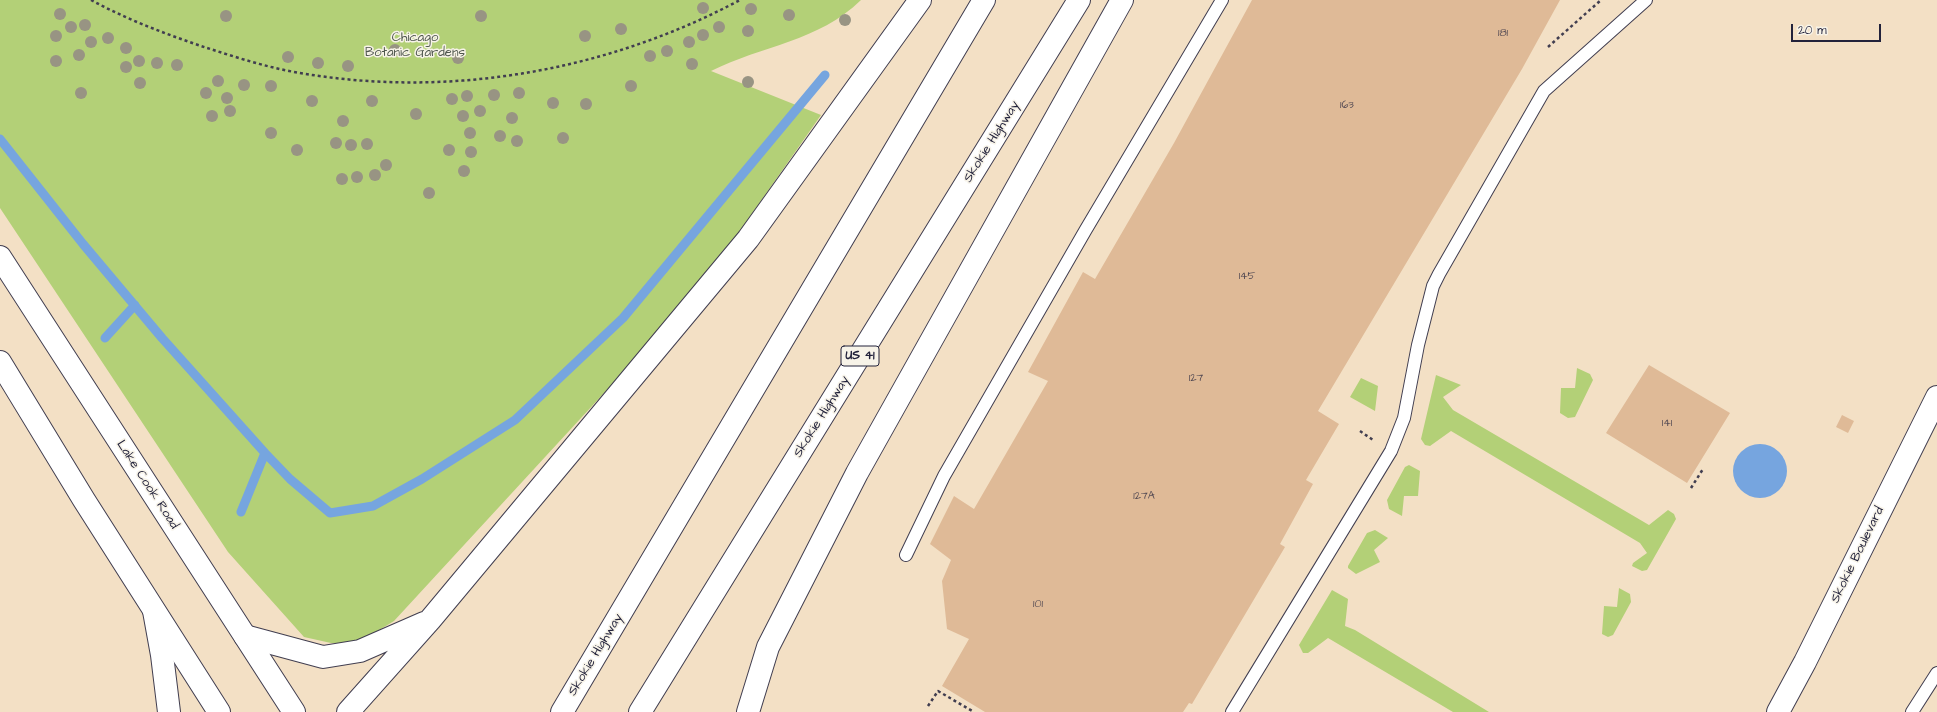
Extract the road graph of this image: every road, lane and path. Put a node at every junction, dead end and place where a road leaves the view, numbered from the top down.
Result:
1 (91, 0) edge
2 (740, 0) edge
3 (920, 0) edge
4 (984, 0) edge
5 (1079, 0) edge
6 (1122, 0) edge
7 (1222, 0) edge
8 (1601, 0) edge
9 (1646, 0) edge
10 (1548, 47) dead end
11 (0, 257) edge
12 (0, 362) edge
13 (1937, 397) edge
14 (1703, 469) dead end
15 (1690, 488) dead end
16 (906, 555) dead end
17 (154, 611) junction
18 (430, 620) junction
19 (245, 636) junction
20 (1937, 673) edge
21 (928, 706) dead end
22 (169, 712) edge
23 (218, 712) edge
24 (294, 712) edge
25 (348, 712) edge
26 (562, 712) edge
27 (640, 712) edge
28 (748, 712) edge
29 (974, 712) edge
30 (1232, 712) edge
31 (1778, 712) edge
32 (1912, 712) edge

1 - 2 path
3 - 18 main road
4 - 26 main road, Skokie Highway
5 - 27 main road, Skokie Highway / US 41
6 - 28 main road
7 - 16 lane
8 - 10 path
9 - 30 lane
11 - 19 main road, Lake Cook Road
12 - 17 main road
13 - 31 main road, Skokie Boulevard
14 - 15 path
17 - 22 main road
17 - 23 main road
18 - 19 main road
18 - 25 main road
19 - 24 main road, Lake Cook Road
20 - 32 lane
21 - 29 path

